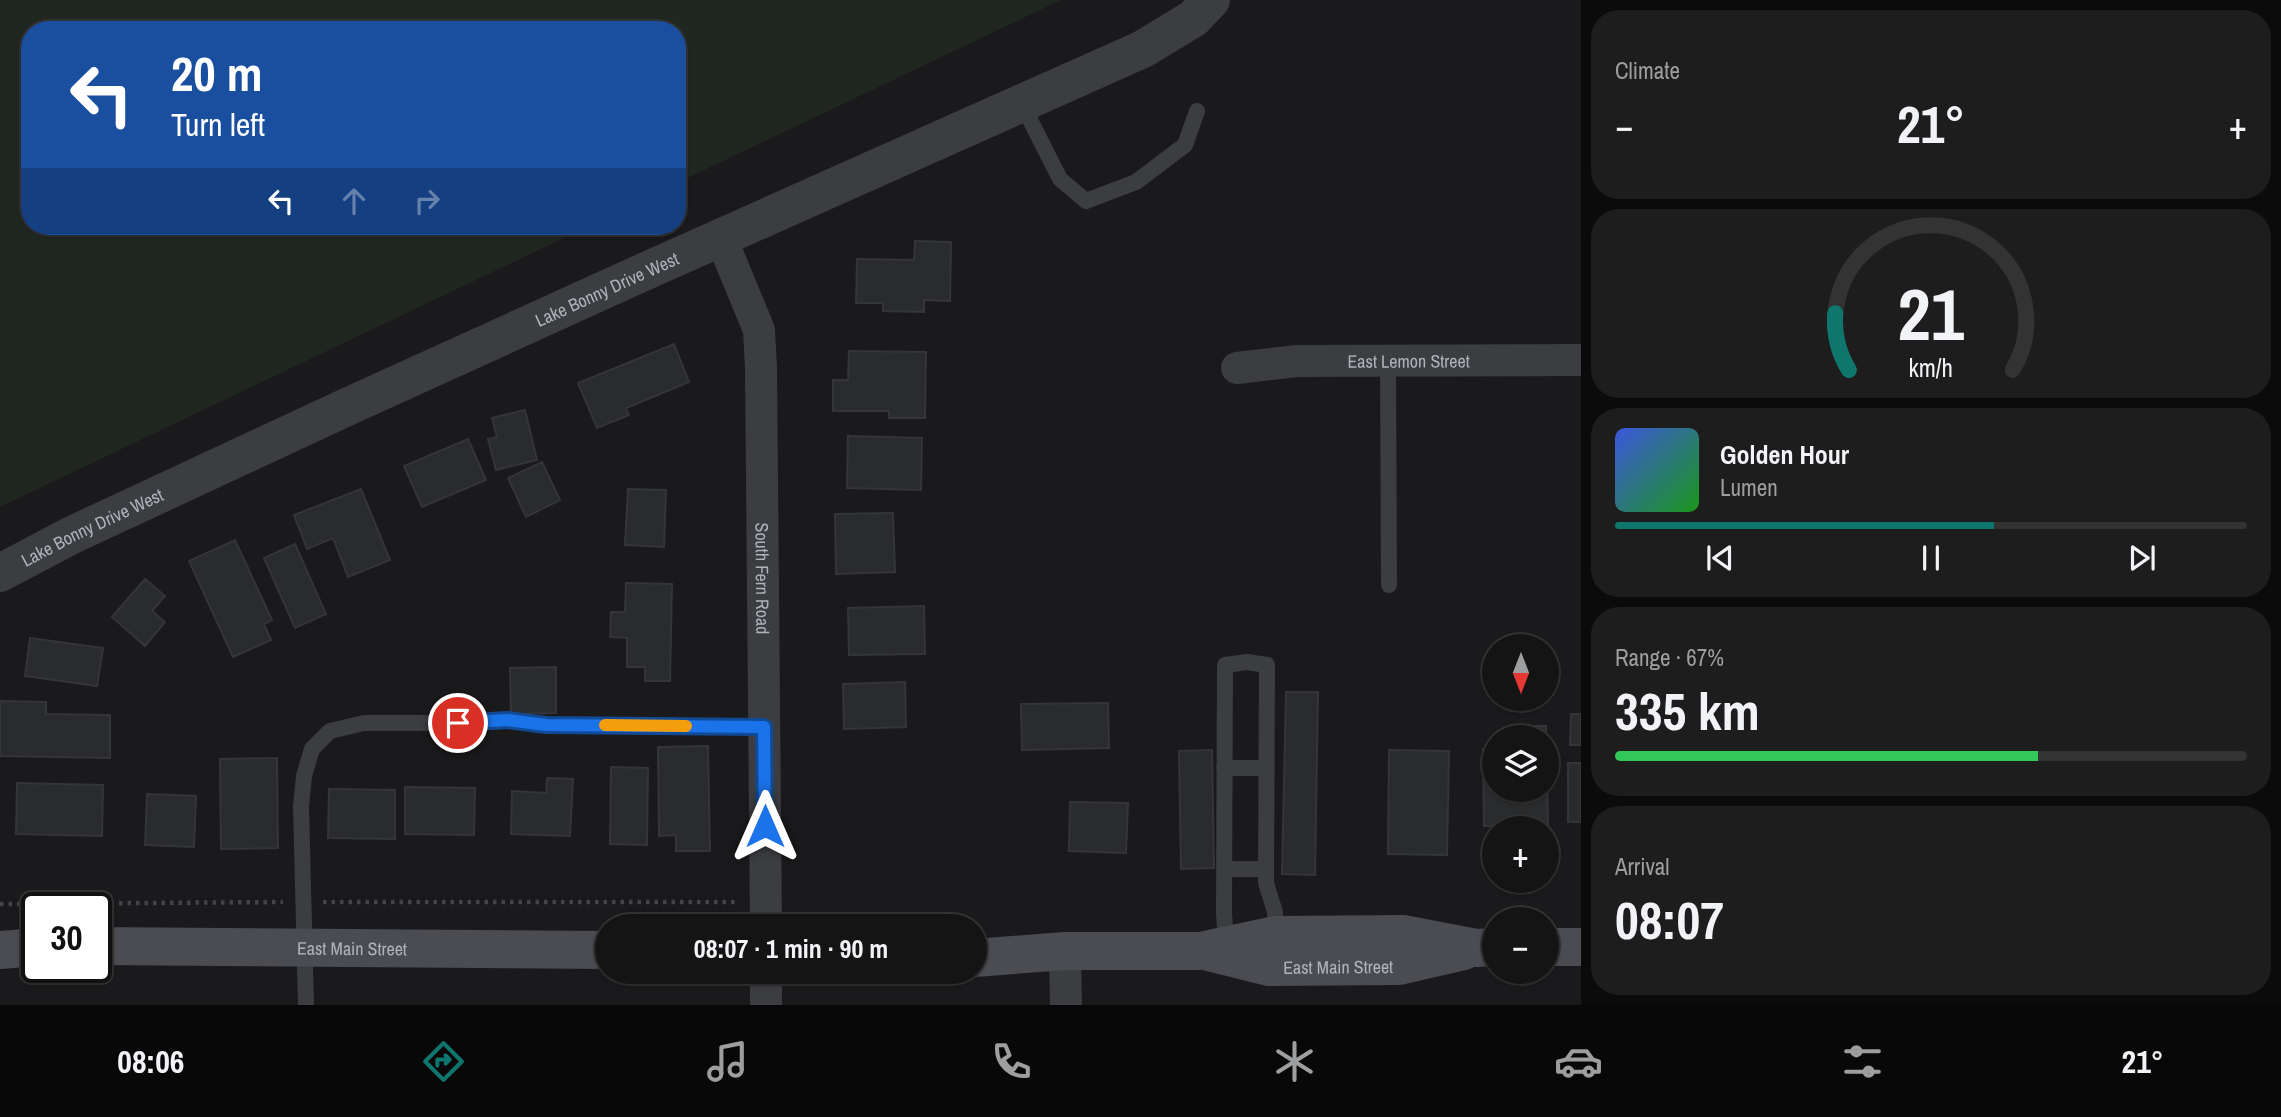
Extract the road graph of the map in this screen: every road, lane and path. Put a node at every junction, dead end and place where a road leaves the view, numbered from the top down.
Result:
1 (1211, 0) edge
2 (1021, 104) junction
3 (1196, 111) dead end
4 (721, 238) junction
5 (1581, 360) edge
6 (1388, 361) junction
7 (1237, 368) dead end
8 (0, 573) edge
9 (1388, 585) dead end
10 (764, 727) junction
11 (1224, 768) junction
12 (1267, 768) junction
13 (1224, 869) junction
14 (1266, 869) junction
15 (303, 902) junction
16 (746, 902) dead end
17 (0, 904) edge
18 (766, 914) edge
19 (1275, 935) junction
20 (112, 946) edge
21 (1482, 947) edge
22 (1559, 947) edge
23 (1581, 947) edge
24 (21, 948) edge
25 (304, 948) junction
26 (1213, 948) junction
27 (1482, 949) edge
28 (0, 950) edge
29 (595, 950) edge
30 (1065, 950) junction
31 (987, 957) edge
32 (766, 984) edge
33 (306, 1005) edge
34 (766, 1005) edge
35 (1066, 1005) edge

1 - 2 street, Lake Bonny Drive West
2 - 3 lane
2 - 4 street, Lake Bonny Drive West
4 - 8 street, Lake Bonny Drive West
4 - 10 street, South Fern Road
5 - 6 street, East Lemon Street
6 - 7 street, East Lemon Street
6 - 9 lane
10 - 15 lane
10 - 18 street, South Fern Road
11 - 12 lane
11 - 12 lane
11 - 13 lane
12 - 14 lane
13 - 14 lane
13 - 26 lane
14 - 19 lane
15 - 16 path
15 - 17 path
15 - 25 lane
19 - 21 main road, East Main Street
19 - 26 main road, East Main Street
20 - 25 main road, East Main Street
22 - 23 main road
24 - 28 main road
25 - 29 main road, East Main Street
25 - 33 lane
26 - 27 main road, East Main Street
26 - 30 main road, East Main Street
30 - 31 main road, East Main Street
30 - 35 street
32 - 34 street

